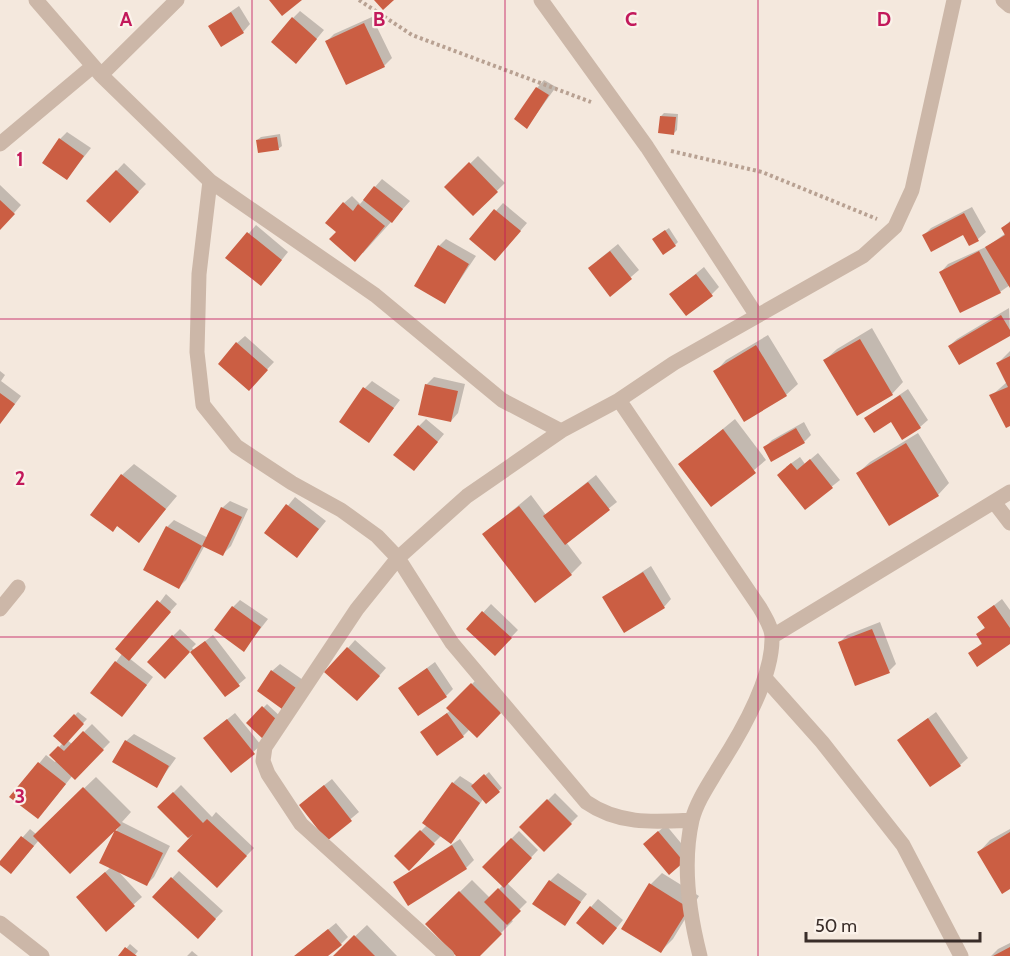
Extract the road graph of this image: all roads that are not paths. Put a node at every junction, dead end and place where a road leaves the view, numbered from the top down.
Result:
1 (36, 0) edge
2 (177, 0) edge
3 (541, 0) edge
4 (954, 0) edge
5 (1004, 0) edge
6 (1010, 6) edge
7 (97, 71) junction
8 (0, 144) edge
9 (210, 182) junction
10 (757, 316) junction
11 (619, 400) junction
12 (561, 431) junction
13 (1010, 492) edge
14 (994, 502) junction
15 (1010, 523) edge
16 (398, 558) junction
17 (18, 587) dead end
18 (0, 609) edge
19 (772, 636) junction
20 (765, 678) junction
21 (692, 820) junction
22 (0, 922) edge
23 (439, 954) edge
24 (42, 956) edge
25 (700, 956) edge
26 (961, 956) edge

1 - 7 street
2 - 7 street
3 - 10 street
4 - 10 street
5 - 6 street
7 - 8 street
7 - 9 street
9 - 12 street
9 - 16 street
10 - 11 street
11 - 12 street
11 - 19 street
12 - 16 street
13 - 14 street
14 - 15 street
14 - 19 street
16 - 21 street
16 - 23 street
17 - 18 street
19 - 20 street
20 - 21 street
20 - 26 street
21 - 25 street
22 - 24 street

